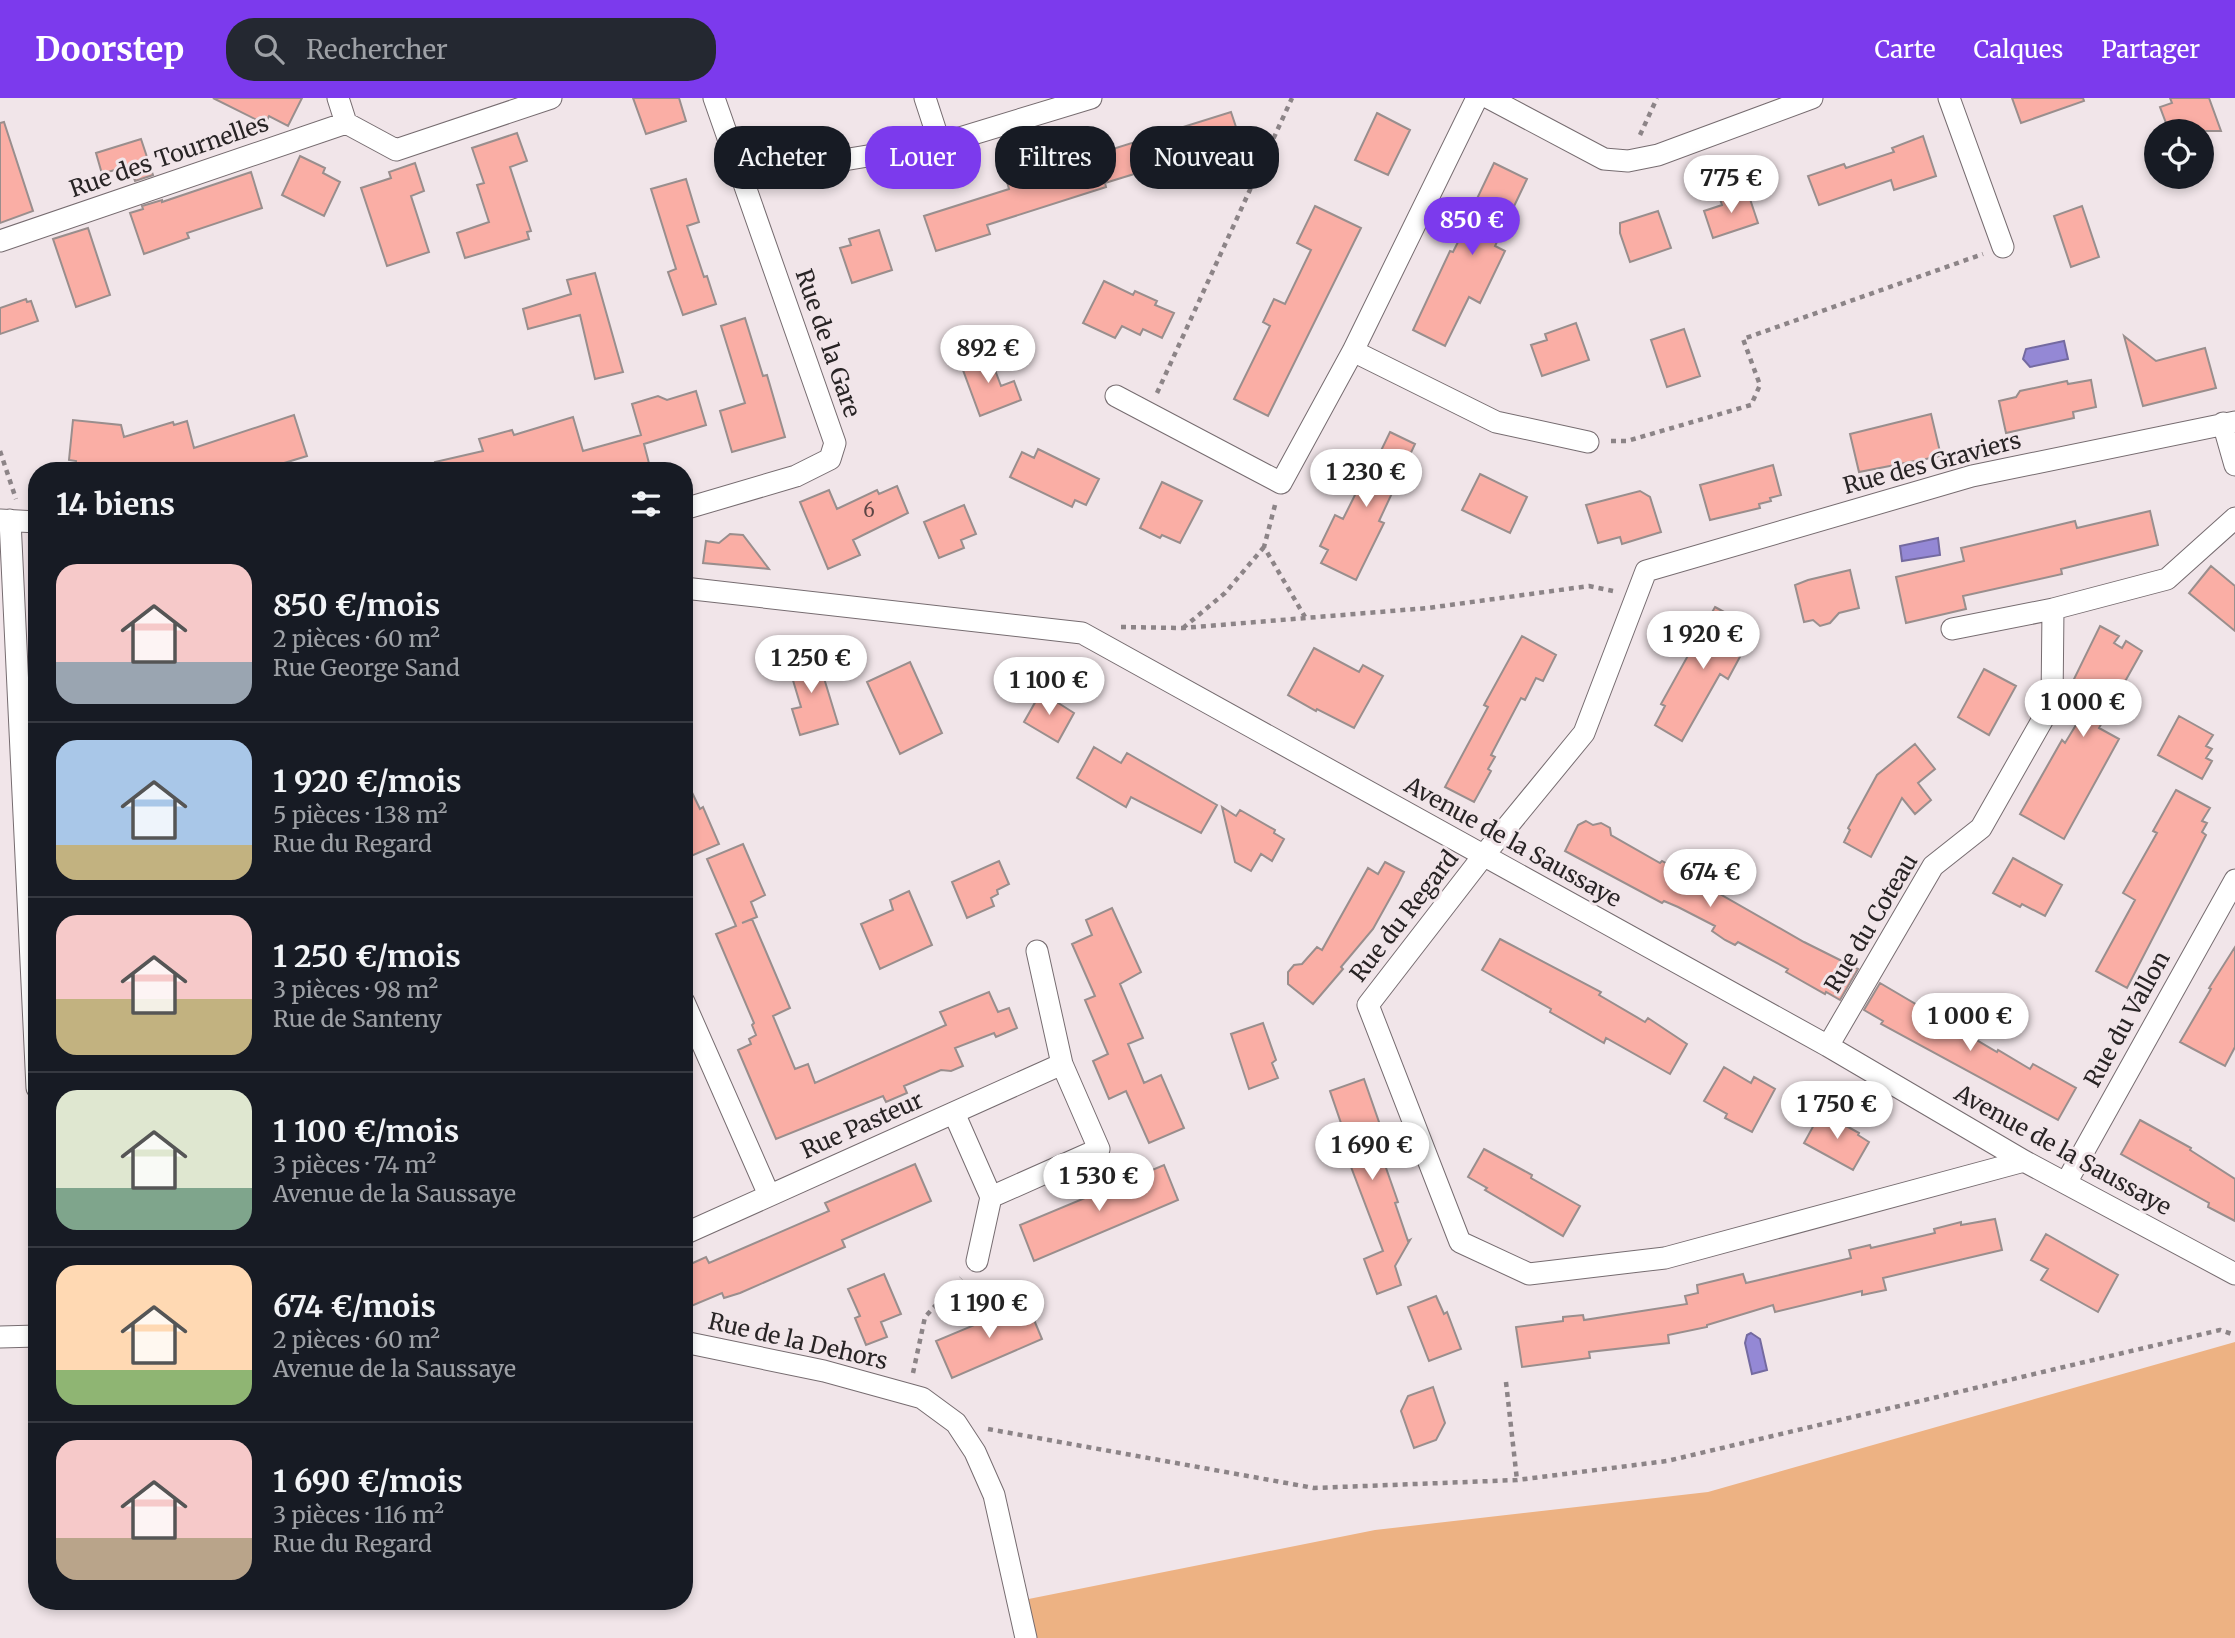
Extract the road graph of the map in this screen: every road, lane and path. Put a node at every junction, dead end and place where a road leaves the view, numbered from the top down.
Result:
1 (338, 98) edge
2 (551, 98) edge
3 (714, 98) edge
4 (925, 98) edge
5 (1091, 98) edge
6 (1292, 98) edge
7 (1477, 98) edge
8 (1489, 98) edge
9 (1657, 98) edge
10 (1812, 98) edge
11 (1949, 98) edge
12 (346, 123) junction
13 (724, 126) edge
14 (934, 126) edge
15 (981, 132) edge
16 (1628, 161) junction
17 (745, 189) edge
18 (0, 241) edge
19 (2003, 247) joint
20 (1353, 351) junction
21 (1116, 396) dead end
22 (1148, 413) junction
23 (2229, 422) edge
24 (1588, 442) joint
25 (0, 451) edge
26 (2235, 465) edge
27 (1281, 483) junction
28 (693, 506) edge
29 (2235, 518) edge
30 (5, 520) edge
31 (28, 521) edge
32 (1264, 547) junction
33 (1646, 571) joint
34 (693, 589) edge
35 (1636, 596) junction
36 (2053, 609) junction
37 (1305, 617) junction
38 (1182, 628) junction
39 (1952, 629) dead end
40 (1082, 633) junction
41 (1483, 855) junction
42 (2235, 880) edge
43 (28, 928) edge
44 (1037, 951) dead end
45 (693, 1022) edge
46 (1828, 1046) junction
47 (1062, 1064) junction
48 (954, 1113) junction
49 (2024, 1161) junction
50 (2066, 1183) junction
51 (769, 1195) junction
52 (991, 1197) junction
53 (693, 1230) edge
54 (977, 1261) joint
55 (2235, 1274) edge
56 (2235, 1335) edge
57 (28, 1336) edge
58 (0, 1337) edge
59 (693, 1344) edge
60 (1506, 1382) dead end
61 (908, 1394) junction
62 (956, 1423) junction
63 (1517, 1480) junction
64 (1026, 1638) edge

1 - 12 street
2 - 12 street
3 - 13 street, Rue de la Gare
4 - 14 street
5 - 15 street
6 - 22 path
7 - 20 street
8 - 16 street
9 - 16 path
10 - 16 street
11 - 19 street
12 - 18 street, Rue des Tournelles
17 - 28 street, Rue de la Gare
19 - 24 path
20 - 24 street
20 - 27 street
21 - 22 street
22 - 27 street
23 - 26 street
23 - 33 street, Rue des Graviers
25 - 30 path
27 - 32 path
29 - 36 street
30 - 31 street
30 - 43 street
32 - 37 path
32 - 38 path
33 - 35 street, Rue du Regard
34 - 40 street, Avenue de la Saussaye
35 - 37 path
35 - 41 street, Rue du Regard
36 - 39 street
36 - 46 street, Rue du Coteau
37 - 38 path
38 - 40 path
40 - 41 street, Avenue de la Saussaye
41 - 46 street, Avenue de la Saussaye
41 - 49 street, Rue du Regard
42 - 50 street, Rue du Vallon
44 - 47 street
45 - 51 street
46 - 49 street, Avenue de la Saussaye
47 - 48 street, Rue Pasteur
47 - 52 street
48 - 51 street, Rue Pasteur
48 - 52 street
49 - 50 street, Avenue de la Saussaye
50 - 55 street, Avenue de la Saussaye
51 - 53 street, Rue Pasteur
52 - 54 street
54 - 61 path
56 - 63 path
57 - 58 street
59 - 61 street, Rue de la Dehors
60 - 63 path
61 - 62 street, Rue de la Dehors
62 - 63 path
62 - 64 street, Rue de la Dehors

